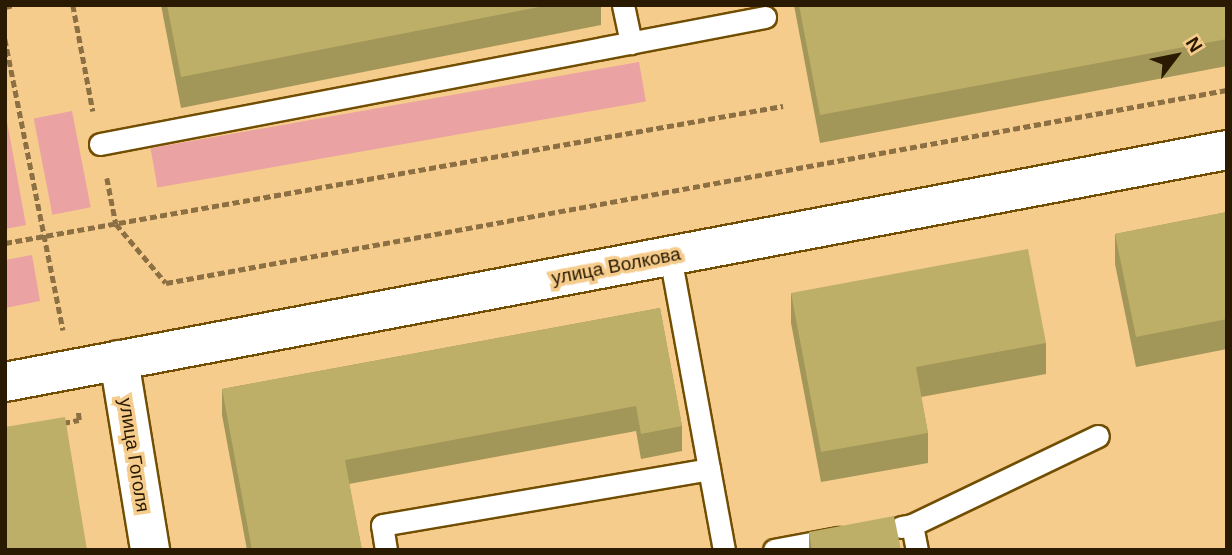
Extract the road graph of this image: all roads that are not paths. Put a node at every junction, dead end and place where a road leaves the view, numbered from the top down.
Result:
1 (623, 5) edge
2 (765, 17) dead end
3 (631, 43) junction
4 (100, 144) road end
5 (1227, 150) edge
6 (670, 256) junction
7 (118, 360) junction
8 (5, 382) edge
9 (1098, 436) dead end
10 (709, 468) junction
11 (912, 525) junction
12 (150, 550) edge
13 (386, 550) edge
14 (724, 550) edge
15 (774, 550) edge
16 (917, 550) edge

1 - 3 lane
2 - 3 lane
3 - 4 lane
5 - 6 street, улица Волкова
6 - 7 street, улица Волкова
6 - 10 lane
7 - 8 street, улица Волкова
7 - 12 street, улица Гоголя
9 - 11 lane
10 - 13 lane
10 - 14 lane
11 - 15 lane
11 - 16 lane

